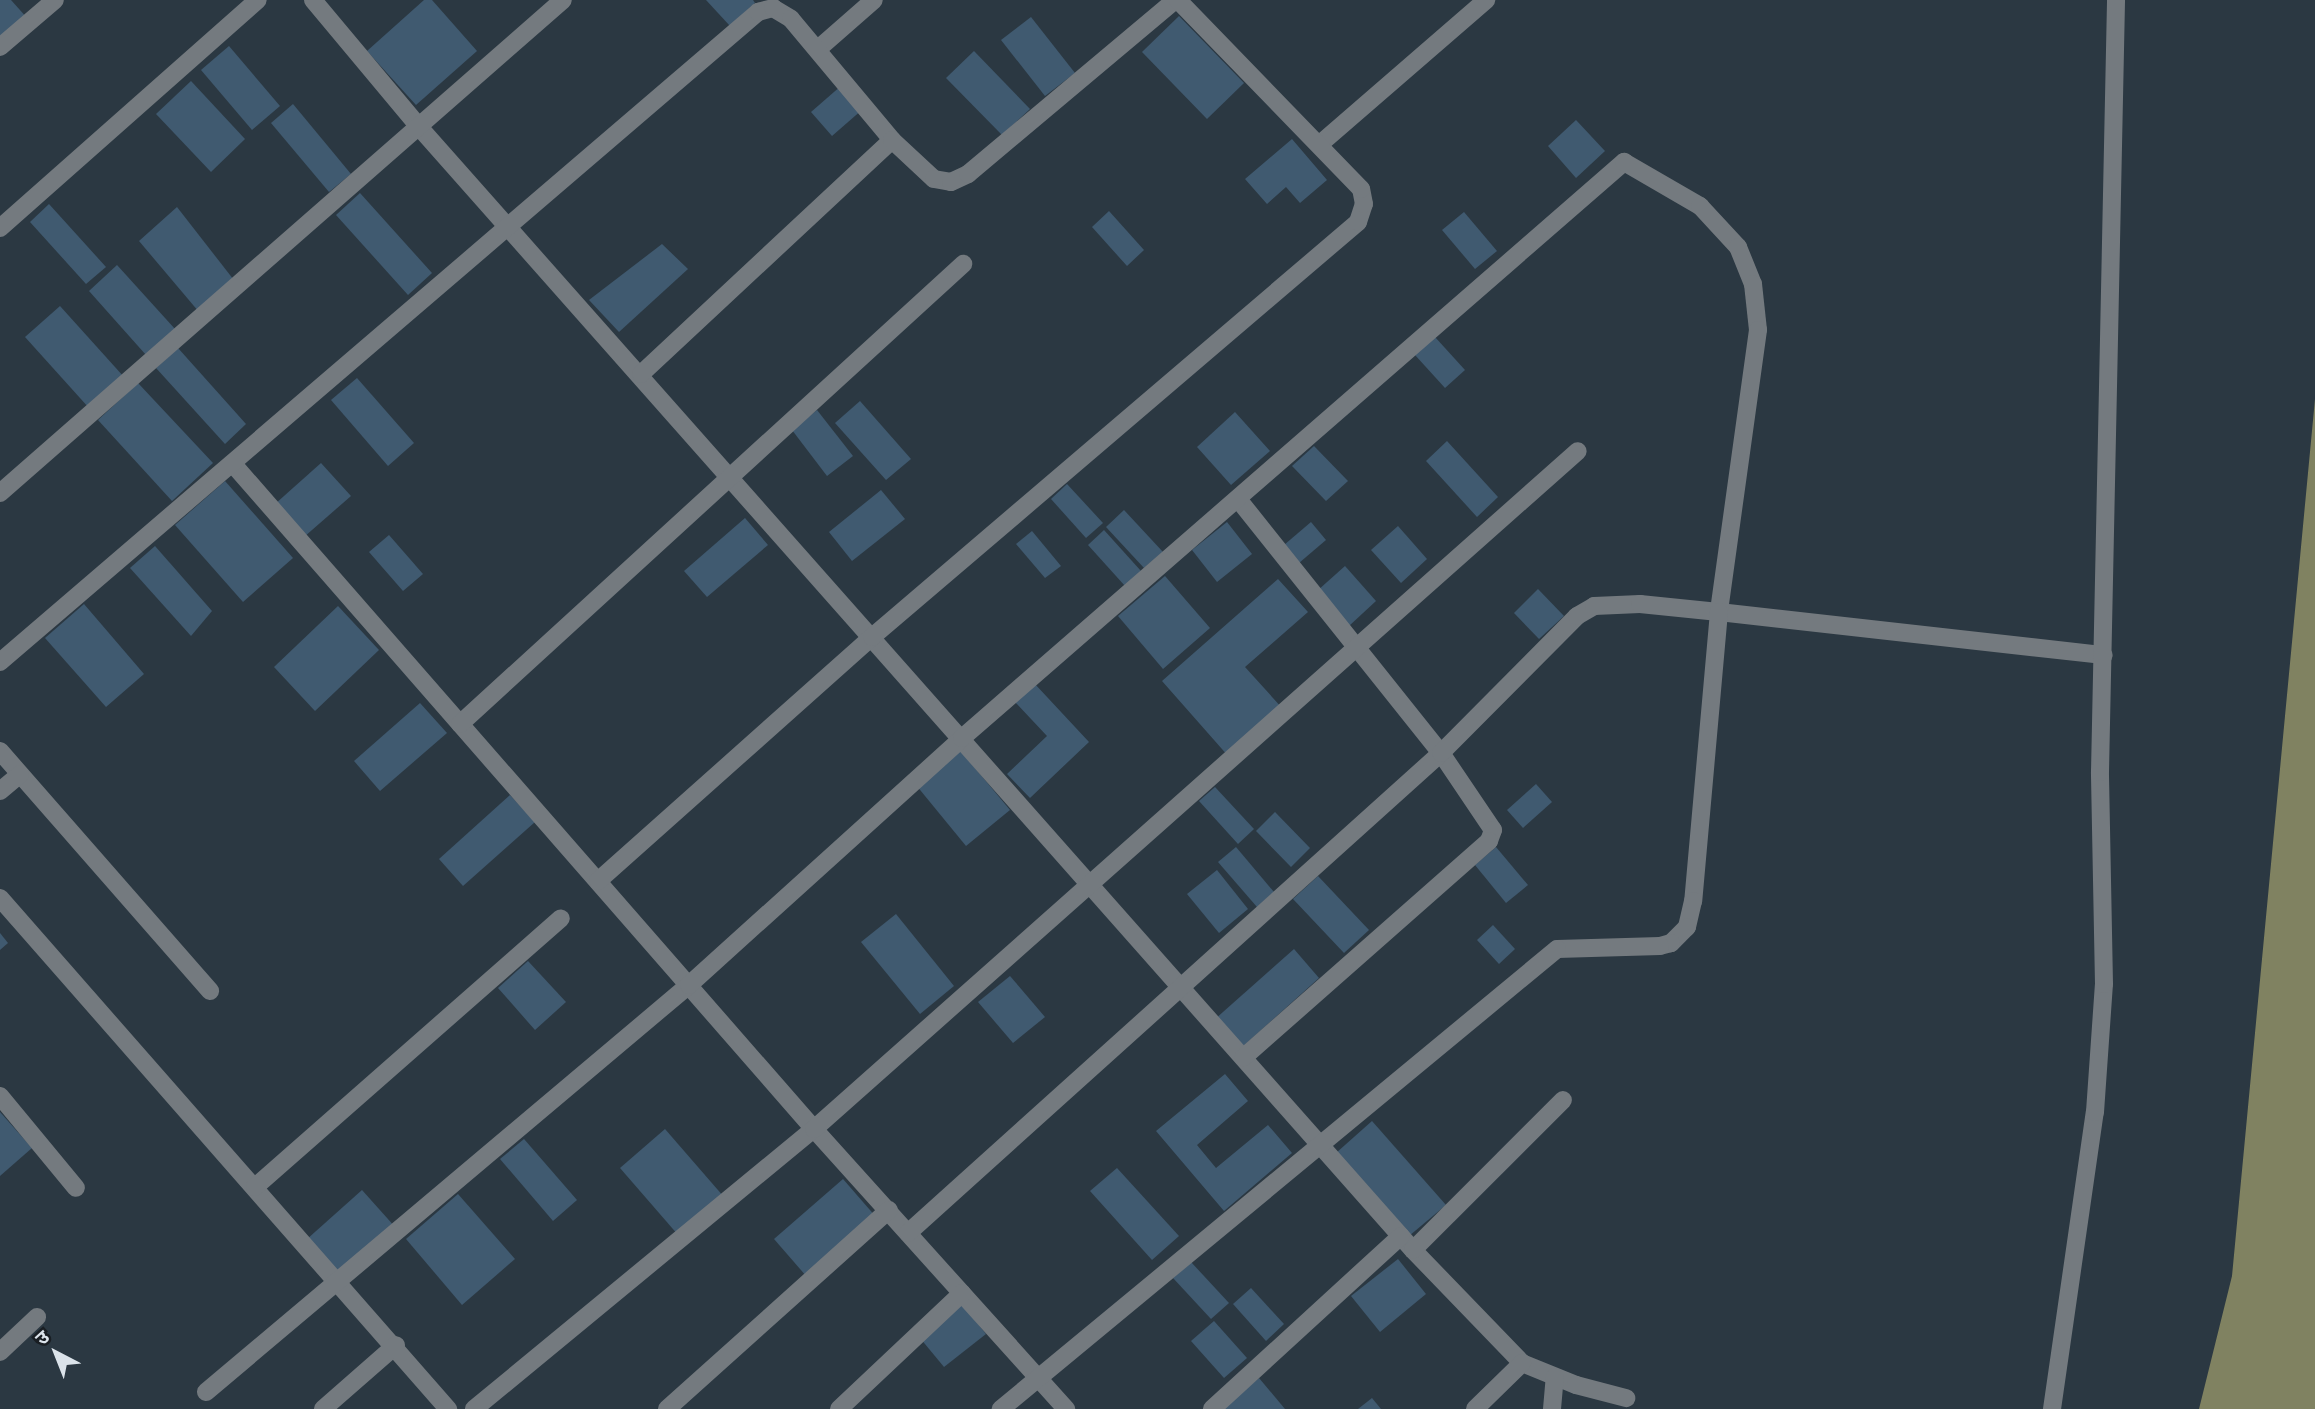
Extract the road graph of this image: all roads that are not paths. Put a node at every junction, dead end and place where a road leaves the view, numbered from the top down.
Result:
1 (55, 0) edge
2 (258, 0) edge
3 (313, 0) edge
4 (564, 0) edge
5 (874, 0) edge
6 (1176, 0) edge
7 (1486, 0) edge
8 (2116, 0) edge
9 (0, 47) edge
10 (818, 49) junction
11 (420, 128) junction
12 (892, 141) junction
13 (1320, 144) junction
14 (0, 228) edge
15 (511, 228) junction
16 (963, 264) dead end
17 (641, 374) junction
18 (1578, 451) dead end
19 (233, 464) junction
20 (731, 477) junction
21 (0, 493) edge
22 (1237, 499) junction
23 (1719, 612) junction
24 (872, 636) junction
25 (1356, 649) junction
26 (2104, 654) junction
27 (0, 662) edge
28 (460, 724) junction
29 (962, 738) junction
30 (0, 751) edge
31 (1441, 753) junction
32 (20, 774) junction
33 (0, 791) edge
34 (598, 881) junction
35 (1089, 884) junction
36 (0, 898) edge
37 (561, 918) dead end
38 (689, 985) junction
39 (1181, 986) junction
40 (210, 991) dead end
41 (1244, 1057) junction
42 (0, 1096) edge
43 (1563, 1100) dead end
44 (814, 1129) junction
45 (1322, 1146) junction
46 (255, 1187) junction
47 (76, 1188) dead end
48 (889, 1210) junction
49 (908, 1233) junction
50 (1401, 1236) junction
51 (1413, 1250) junction
52 (339, 1283) junction
53 (962, 1293) junction
54 (37, 1317) dead end
55 (396, 1345) junction
56 (0, 1352) edge
57 (1522, 1363) junction
58 (1037, 1377) junction
59 (1555, 1377) junction
60 (206, 1392) dead end
61 (1626, 1398) dead end
62 (323, 1409) edge
63 (448, 1409) edge
64 (474, 1409) edge
65 (667, 1409) edge
66 (839, 1409) edge
67 (1001, 1409) edge
68 (1066, 1409) edge
69 (1212, 1409) edge
70 (1475, 1409) edge
71 (1552, 1409) edge
72 (2052, 1409) edge

1 - 9 street
2 - 14 street
3 - 11 street
4 - 11 street
5 - 10 street
6 - 12 street
6 - 13 street
7 - 13 street
8 - 26 street
10 - 12 street
10 - 15 street
11 - 15 street
11 - 21 street
12 - 17 street
13 - 24 street
15 - 17 street
15 - 19 street
16 - 20 street
17 - 20 street
18 - 25 street
19 - 27 street
19 - 28 street
20 - 24 street
20 - 28 street
22 - 23 street
22 - 25 street
22 - 29 street
23 - 26 street
23 - 31 street
23 - 45 street
24 - 29 street
24 - 34 street
25 - 31 street
25 - 35 street
26 - 72 street
28 - 34 street
29 - 35 street
29 - 38 street
30 - 32 street
31 - 39 street
31 - 41 street
32 - 33 street
32 - 40 street
34 - 38 street
35 - 39 street
35 - 44 street
36 - 46 street
37 - 46 street
38 - 44 street
38 - 52 street
39 - 41 street
39 - 49 street
41 - 45 street
42 - 47 street
43 - 51 street
44 - 48 street
44 - 64 street
45 - 50 street
45 - 58 street
46 - 52 street
48 - 49 street
48 - 65 street
49 - 53 street
50 - 51 street
50 - 69 street
51 - 57 street
52 - 55 street
52 - 60 street
53 - 58 street
53 - 66 street
54 - 56 street
55 - 62 street
55 - 63 street
57 - 59 street
57 - 70 street
58 - 67 street
58 - 68 street
59 - 61 street
59 - 71 street

